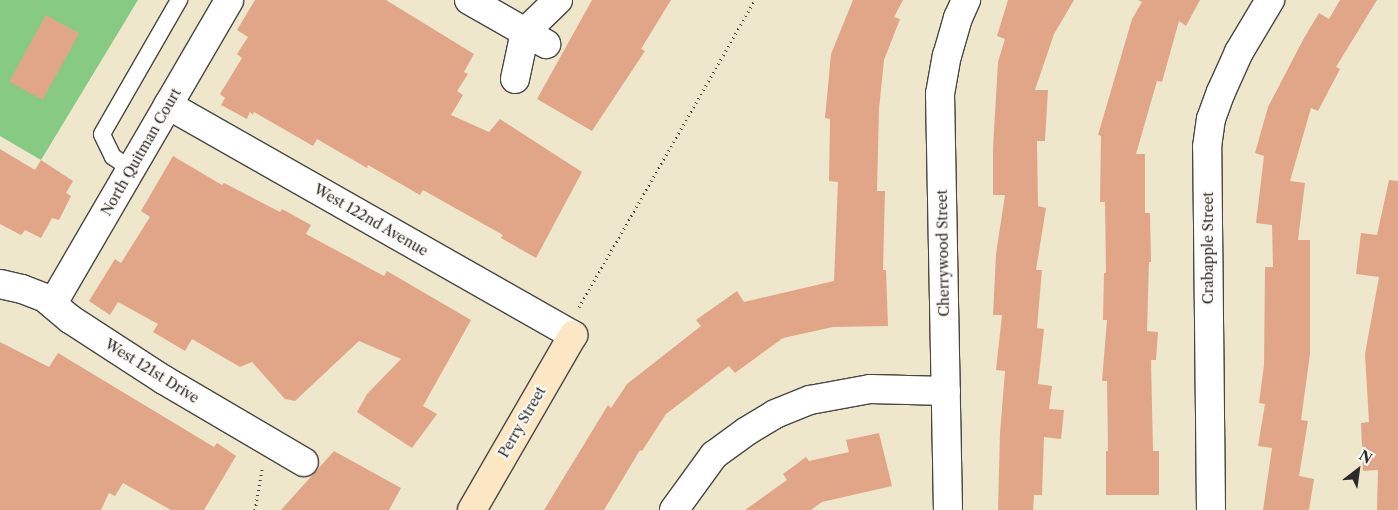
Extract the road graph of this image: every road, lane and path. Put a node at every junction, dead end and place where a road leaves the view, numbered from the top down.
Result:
1 (179, 0) edge
2 (229, 0) edge
3 (469, 0) edge
4 (558, 0) edge
5 (755, 0) edge
6 (966, 0) edge
7 (1270, 0) edge
8 (536, 38) junction
9 (514, 79) dead end
10 (168, 105) junction
11 (131, 168) junction
12 (0, 284) edge
13 (53, 304) junction
14 (579, 307) dead end
15 (573, 335) joint
16 (946, 391) junction
17 (304, 462) dead end
18 (260, 464) dead end
19 (255, 510) edge
20 (472, 510) edge
21 (674, 510) edge
22 (948, 510) edge
23 (1211, 510) edge

1 - 11 lane
2 - 10 street, North Quitman Court
3 - 8 street
4 - 8 street
5 - 14 path
6 - 16 street, Cherrywood Street
7 - 23 street, Crabapple Street
8 - 9 street
10 - 11 street, North Quitman Court
10 - 15 street, West 122nd Avenue
11 - 13 street, North Quitman Court
12 - 13 street, West 121st Drive
13 - 17 street, West 121st Drive
15 - 20 street, Perry Street
16 - 21 street
16 - 22 street, Cherrywood Street
18 - 19 path

